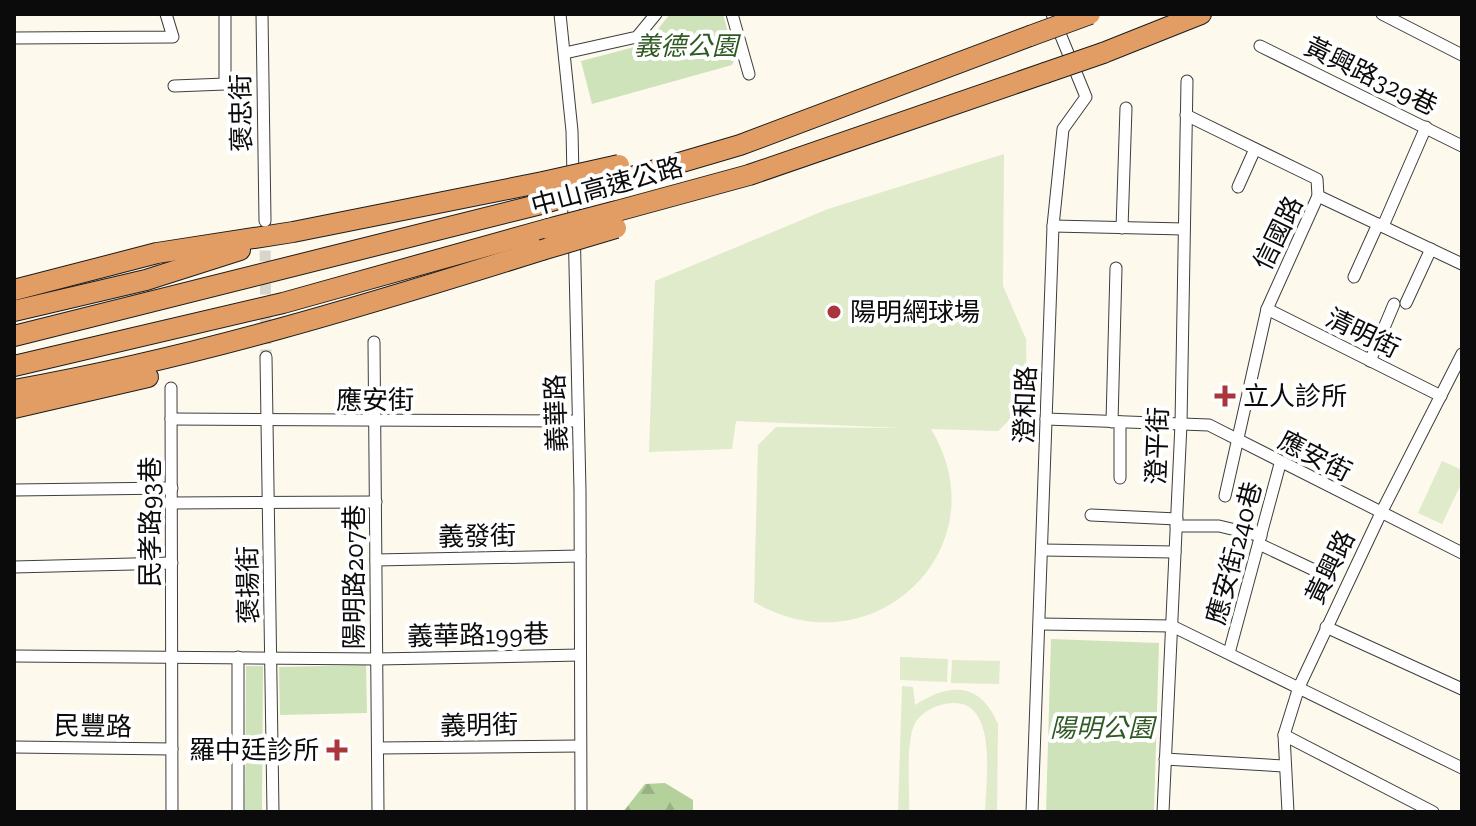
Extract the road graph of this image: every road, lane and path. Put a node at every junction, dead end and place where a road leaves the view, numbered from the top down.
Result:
1 (166, 14) edge
2 (225, 14) edge
3 (262, 14) edge
4 (560, 14) edge
5 (656, 14) edge
6 (732, 14) edge
7 (1052, 14) edge
8 (1090, 14) edge
9 (1201, 14) edge
10 (1382, 14) edge
11 (14, 38) edge
12 (1260, 46) dead end
13 (565, 53) junction
14 (1462, 55) edge
15 (749, 74) dead end
16 (1187, 81) dead end
17 (174, 86) dead end
18 (1126, 108) dead end
19 (1186, 115) junction
20 (1426, 127) junction
21 (1462, 146) edge
22 (1255, 149) junction
23 (620, 173) junction
24 (1238, 187) dead end
25 (1318, 196) junction
26 (265, 216) dead end
27 (617, 220) junction
28 (1380, 225) junction
29 (1053, 226) junction
30 (1122, 228) junction
31 (1184, 229) junction
32 (293, 232) junction
33 (1431, 249) junction
34 (1462, 264) edge
35 (1116, 268) dead end
36 (1354, 277) dead end
37 (14, 290) edge
38 (1267, 309) junction
39 (14, 311) edge
40 (14, 336) edge
41 (260, 336) junction
42 (374, 342) dead end
43 (1462, 354) edge
44 (266, 357) tunnel mouth
45 (1370, 361) junction
46 (14, 366) edge
47 (171, 388) dead end
48 (14, 390) edge
49 (1441, 396) junction
50 (14, 408) edge
51 (171, 419) junction
52 (1046, 419) junction
53 (268, 421) junction
54 (578, 421) junction
55 (375, 422) junction
56 (1116, 422) junction
57 (1181, 424) junction
58 (1238, 441) junction
59 (1280, 464) junction
60 (1120, 478) dead end
61 (172, 488) junction
62 (14, 490) edge
63 (1225, 496) dead end
64 (376, 502) junction
65 (172, 503) junction
66 (269, 503) junction
67 (1381, 513) junction
68 (1091, 515) dead end
69 (1176, 522) junction
70 (1260, 540) junction
71 (1042, 550) junction
72 (1175, 552) junction
73 (1462, 553) edge
74 (580, 556) junction
75 (376, 560) junction
76 (172, 563) junction
77 (14, 567) edge
78 (1312, 569) dead end
79 (1040, 624) junction
80 (1172, 626) junction
81 (1326, 627) junction
82 (1229, 653) junction
83 (580, 655) junction
84 (14, 656) edge
85 (172, 656) junction
86 (238, 657) junction
87 (271, 658) junction
88 (377, 659) junction
89 (1299, 687) junction
90 (1462, 689) edge
91 (1284, 735) junction
92 (580, 746) junction
93 (14, 747) edge
94 (378, 748) junction
95 (172, 749) junction
96 (1165, 759) junction
97 (1284, 766) junction
98 (1462, 768) edge
99 (172, 812) edge
100 (238, 812) edge
101 (273, 812) edge
102 (378, 812) edge
103 (581, 812) edge
104 (1032, 812) edge
105 (1163, 812) edge
106 (1288, 812) edge
107 (1433, 812) edge

1 - 11 street
2 - 17 street
3 - 26 street, 褒忠街
4 - 13 street, 義華路
5 - 13 street
6 - 15 street
7 - 29 street, 澄和路
8 - 23 highway, 中山高速公路, bridge
9 - 27 highway, bridge
10 - 14 street
12 - 20 street, 黃興路329巷
13 - 54 street, 義華路
16 - 19 street, 澄平街
18 - 30 street
19 - 22 street
19 - 31 street, 澄平街
20 - 21 street, 黃興路329巷
20 - 28 street
22 - 24 street
22 - 25 street
23 - 32 highway, bridge
23 - 40 highway, 中山高速公路, bridge
25 - 28 street, 信國路
25 - 38 street, 信國路
27 - 41 highway, bridge
27 - 46 highway, 中山高速公路, bridge
28 - 33 street, 信國路
28 - 36 street
29 - 30 street
29 - 52 street, 澄和路
30 - 31 street
31 - 57 street, 澄平街
32 - 37 highway
32 - 39 highway
33 - 34 street, 信國路
33 - 45 street
35 - 56 street
38 - 45 street, 清明街
38 - 58 street, 信國路
41 - 48 highway
41 - 50 highway
42 - 55 street, 陽明路207巷
43 - 49 street, 黃興路
44 - 53 street, 褒揚街
45 - 49 street, 清明街
47 - 51 street, 民孝路93巷
49 - 67 street, 黃興路
51 - 53 street, 應安街
51 - 61 street, 民孝路93巷
52 - 56 street, 應安街
52 - 71 street, 澄和路
53 - 55 street, 應安街
53 - 66 street, 褒揚街
54 - 55 street, 應安街
54 - 74 street, 義華路
55 - 64 street, 陽明路207巷
56 - 57 street, 應安街
56 - 60 street
57 - 58 street, 應安街
57 - 69 street, 澄平街
58 - 59 street, 應安街
58 - 63 street, 信國路
59 - 67 street, 應安街
59 - 70 street, 應安街240巷
61 - 62 street
61 - 65 street, 民孝路93巷
64 - 66 street
64 - 75 street, 陽明路207巷
65 - 66 street
65 - 76 street, 民孝路93巷
66 - 87 street, 褒揚街
67 - 73 street, 應安街
67 - 81 street, 黃興路
68 - 69 street
69 - 70 street
69 - 72 street, 澄平街
70 - 78 street
70 - 82 street, 應安街240巷
71 - 72 street
71 - 79 street, 澄和路
72 - 80 street, 澄平街
74 - 75 street, 義發街
74 - 83 street, 義華路
75 - 88 street, 陽明路207巷
76 - 77 street
76 - 85 street, 民孝路93巷
79 - 80 street
79 - 104 street, 澄和路
80 - 82 street
80 - 96 street, 澄平街
81 - 89 street, 黃興路
81 - 90 street
82 - 89 street
83 - 88 street, 義華路199巷
83 - 92 street, 義華路
84 - 85 street, 義華路199巷
85 - 86 street, 義華路199巷
85 - 95 street, 民孝路93巷
86 - 87 street, 義華路199巷
86 - 100 street
87 - 88 street, 義華路199巷
87 - 101 street, 褒揚街
88 - 94 street, 陽明路207巷
89 - 91 street, 黃興路
89 - 98 street
91 - 97 street, 黃興路
91 - 107 street
92 - 94 street, 義明街
92 - 103 street, 義華路
93 - 95 street, 民豐路
94 - 102 street, 陽明路207巷
95 - 99 street, 民孝路93巷
96 - 97 street
96 - 105 street, 澄平街
97 - 106 street, 黃興路

